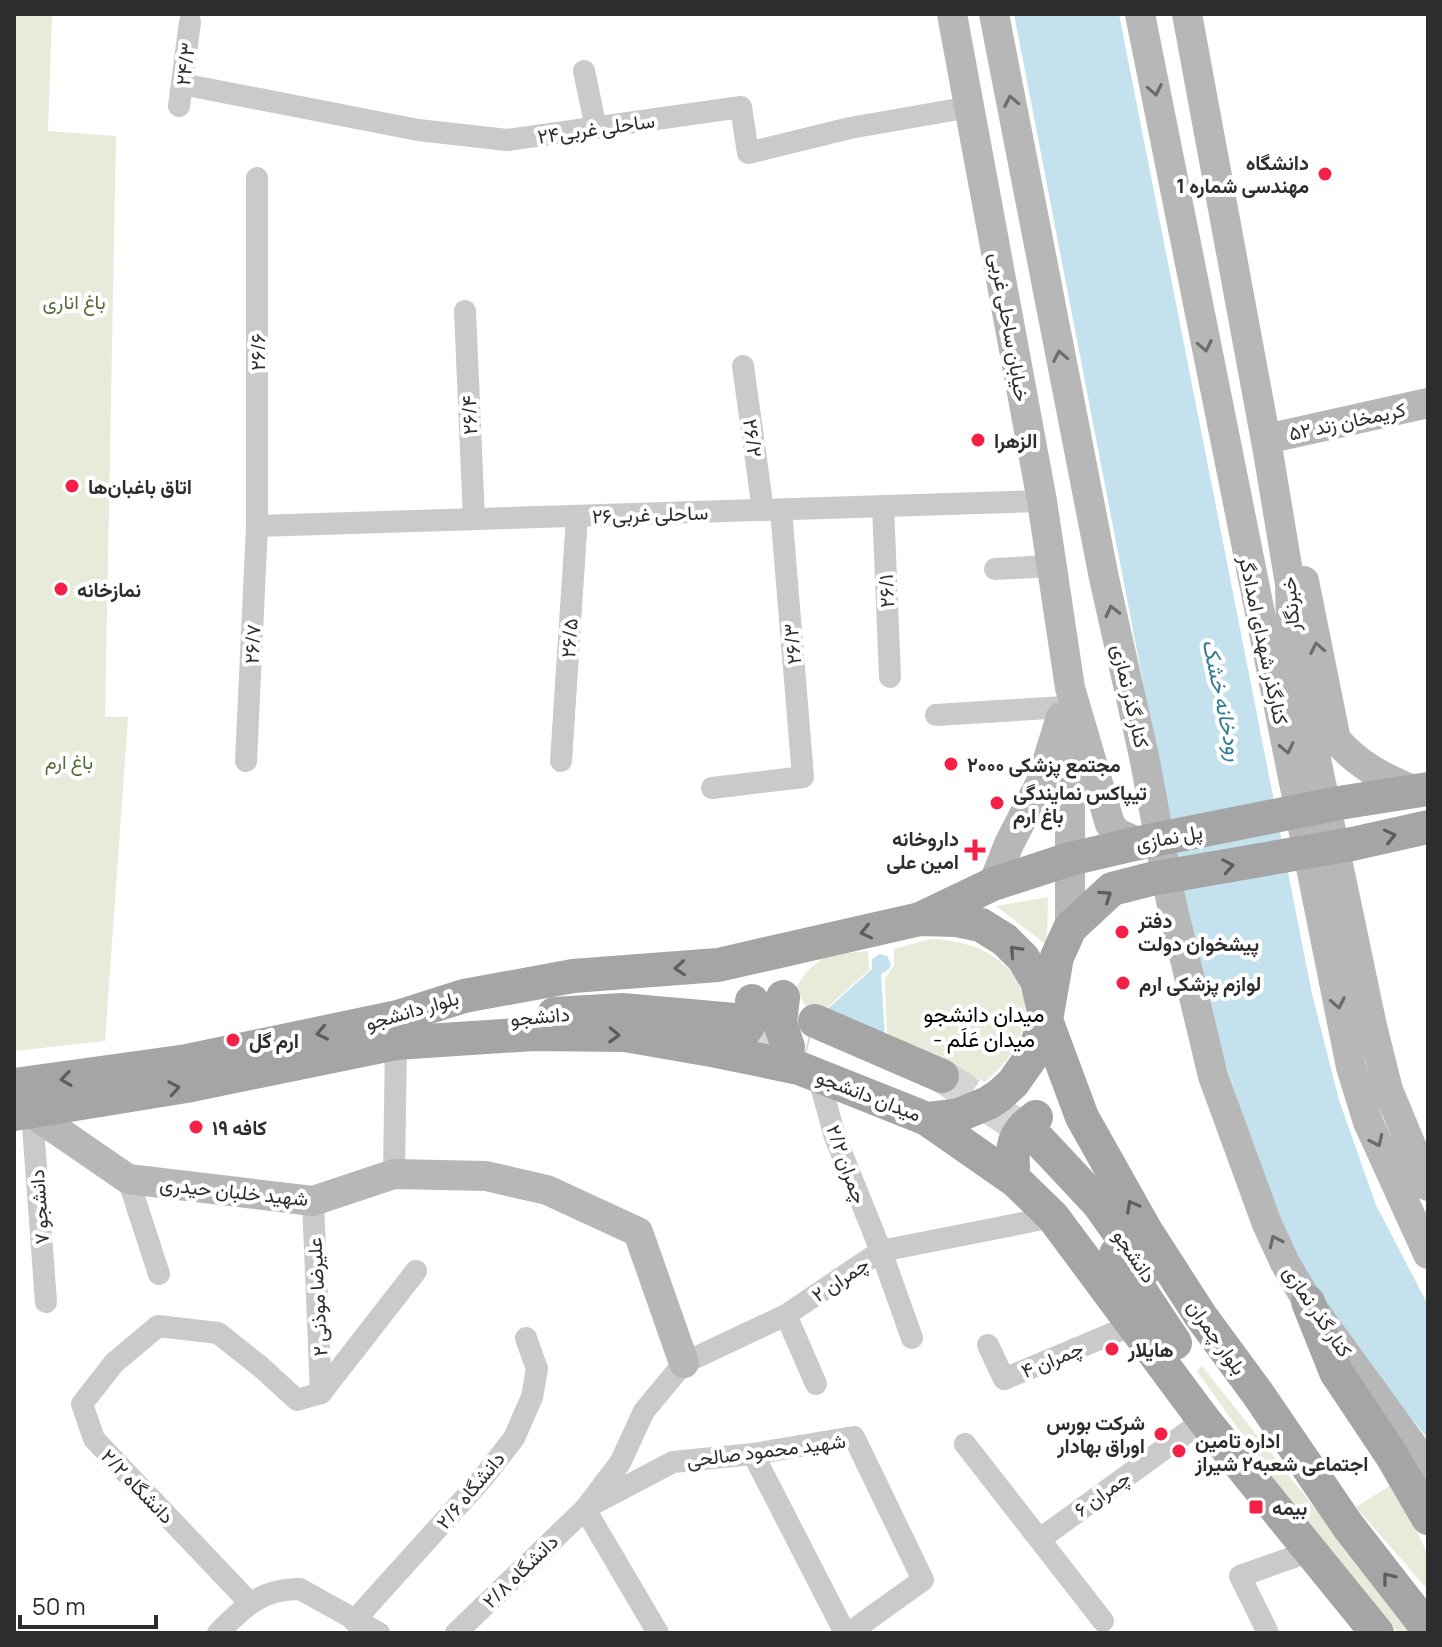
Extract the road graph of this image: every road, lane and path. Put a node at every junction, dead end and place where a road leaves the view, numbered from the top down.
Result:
1 (952, 14) edge
2 (994, 14) edge
3 (1140, 14) edge
4 (1167, 14) edge
5 (1187, 14) edge
6 (190, 22) dead end
7 (584, 71) dead end
8 (181, 95) joint
9 (970, 107) junction
10 (596, 128) junction
11 (257, 178) dead end
12 (465, 311) dead end
13 (743, 366) dead end
14 (1428, 403) edge
15 (1266, 439) junction
16 (1042, 501) junction
17 (883, 506) junction
18 (772, 510) junction
19 (577, 516) junction
20 (474, 519) junction
21 (257, 526) junction
22 (1283, 539) junction
23 (1051, 566) junction
24 (995, 569) dead end
25 (1291, 630) junction
26 (890, 677) dead end
27 (1067, 698) junction
28 (936, 715) dead end
29 (246, 761) dead end
30 (561, 761) dead end
31 (712, 788) dead end
32 (1422, 790) edge
33 (1428, 827) edge
34 (1139, 843) junction
35 (1070, 859) junction
36 (993, 884) junction
37 (920, 919) junction
38 (1070, 928) junction
39 (812, 945) junction
40 (718, 965) junction
41 (744, 1018) junction
42 (1046, 1020) junction
43 (397, 1030) junction
44 (806, 1050) junction
45 (940, 1100) junction
46 (20, 1104) edge
47 (1082, 1117) junction
48 (1026, 1151) junction
49 (394, 1174) junction
50 (128, 1179) junction
51 (1428, 1186) edge
52 (313, 1201) junction
53 (1053, 1217) junction
54 (881, 1251) junction
55 (1428, 1254) edge
56 (416, 1271) dead end
57 (159, 1274) dead end
58 (46, 1302) dead end
59 (1308, 1302) junction
60 (786, 1315) junction
61 (1135, 1324) junction
62 (526, 1338) dead end
63 (912, 1338) dead end
64 (988, 1345) dead end
65 (684, 1363) junction
66 (816, 1384) dead end
67 (321, 1393) junction
68 (1204, 1420) junction
69 (965, 1444) dead end
70 (753, 1454) junction
71 (1428, 1467) edge
72 (585, 1509) junction
73 (1428, 1518) edge
74 (1348, 1526) junction
75 (1040, 1539) junction
76 (1311, 1551) junction
77 (249, 1602) junction
78 (354, 1621) junction
79 (1103, 1621) dead end
80 (1428, 1629) edge
81 (855, 1631) edge
82 (218, 1633) edge
83 (379, 1633) edge
84 (456, 1633) edge
85 (658, 1633) edge
86 (1268, 1633) edge
87 (1377, 1633) edge

1 - 9 main road, خیابان ساحلی غربی
59 -> 2 main road, کنار گذر نمازی
3 -> 55 main road, کنارگذر شهدای امدادگر
4 - 25 main road
5 - 15 main road, خبرنگار
6 - 8 street, ۲۴/۳
7 - 10 street
8 - 10 street, ساحلی غربی۲۴
9 - 10 street, ساحلی غربی۲۴
9 - 16 main road, خیابان ساحلی غربی
11 - 21 street, ۲۶/۶
12 - 20 street, ۲۶/۴
13 - 18 street, ۲۶/۲
14 - 15 main road, کریمخان زند ۵۲
15 - 22 main road, خبرنگار
16 - 17 street, ساحلی غربی۲۶
16 - 23 main road, خیابان ساحلی غربی
17 - 18 street, ساحلی غربی۲۶
17 - 26 street, ۲۶/۱
18 - 19 street, ساحلی غربی۲۶
18 - 31 street, ۲۶/۳
19 - 20 street, ساحلی غربی۲۶
19 - 30 street, ۲۶/۵
20 - 21 street, ساحلی غربی۲۶
21 - 29 street, ۲۶/۷
22 - 25 main road, خبرنگار
32 -> 22 main road
23 - 24 street
23 - 27 main road, خیابان ساحلی غربی
25 - 51 main road, خبرنگار
27 - 28 street
27 - 34 main road
27 - 35 main road
27 - 36 main road
32 - 34 main road, پل نمازی, bridge
38 -> 33 main road, پل نمازی, bridge
34 - 35 main road, پل نمازی
35 - 36 main road, پل نمازی
35 - 38 main road
36 - 37 main road, پل نمازی
37 -> 39 main road
42 -> 37 main road
38 - 42 main road, پل نمازی
39 - 40 main road, بلوار دانشجو
39 - 41 main road
40 - 41 main road
40 -> 43 main road, بلوار دانشجو
43 -> 41 main road, بلوار دانشجو
41 - 43 main road, دانشجو
41 - 44 main road, بلوار دانشجو
41 - 44 main road, bridge
42 - 45 main road, bridge
42 - 47 main road, بلوار چمران
43 - 46 main road, بلوار دانشجو
43 - 49 street
44 - 45 main road, میدان دانشجو
44 - 45 main road
44 - 54 street, ۲/۲ چمران
45 - 48 main road
46 - 50 main road, شهید خلبان حیدری
46 - 58 street, ۷ دانشجو
47 - 48 main road
74 -> 47 main road, بلوار چمران
48 - 53 main road
48 - 74 main road, دانشجو
48 - 76 main road, دانشجو
49 - 52 main road, شهید خلبان حیدری
49 - 65 main road, شهید خلبان حیدری
50 - 52 main road, شهید خلبان حیدری
50 - 57 street
52 - 67 street, ۲ علیرضا موذنی
53 - 54 street, ۲ چمران
53 - 61 main road
54 - 60 street, ۲ چمران
54 - 63 street, ۲/۲ چمران
56 - 67 street
59 - 71 main road, کنار گذر نمازی
59 - 73 main road
60 - 65 street, ۲ چمران
60 - 66 street
61 - 64 street, ۴ چمران
61 - 68 main road
62 - 78 street, ۲/۶ دانشگاه
65 - 72 street
67 - 77 street, ۲/۲ دانشگاه
68 - 75 street, ۶ چمران
68 - 76 main road
69 - 75 street
70 - 72 street, شهید محمود صالحی
70 - 81 street
70 - 81 street, شهید محمود صالحی
72 - 84 street, ۲/۸ دانشگاه
72 - 85 street
80 -> 74 main road, بلوار چمران
75 - 79 street
76 - 86 street
76 - 87 main road
77 - 78 street
77 - 82 street
78 - 83 street

